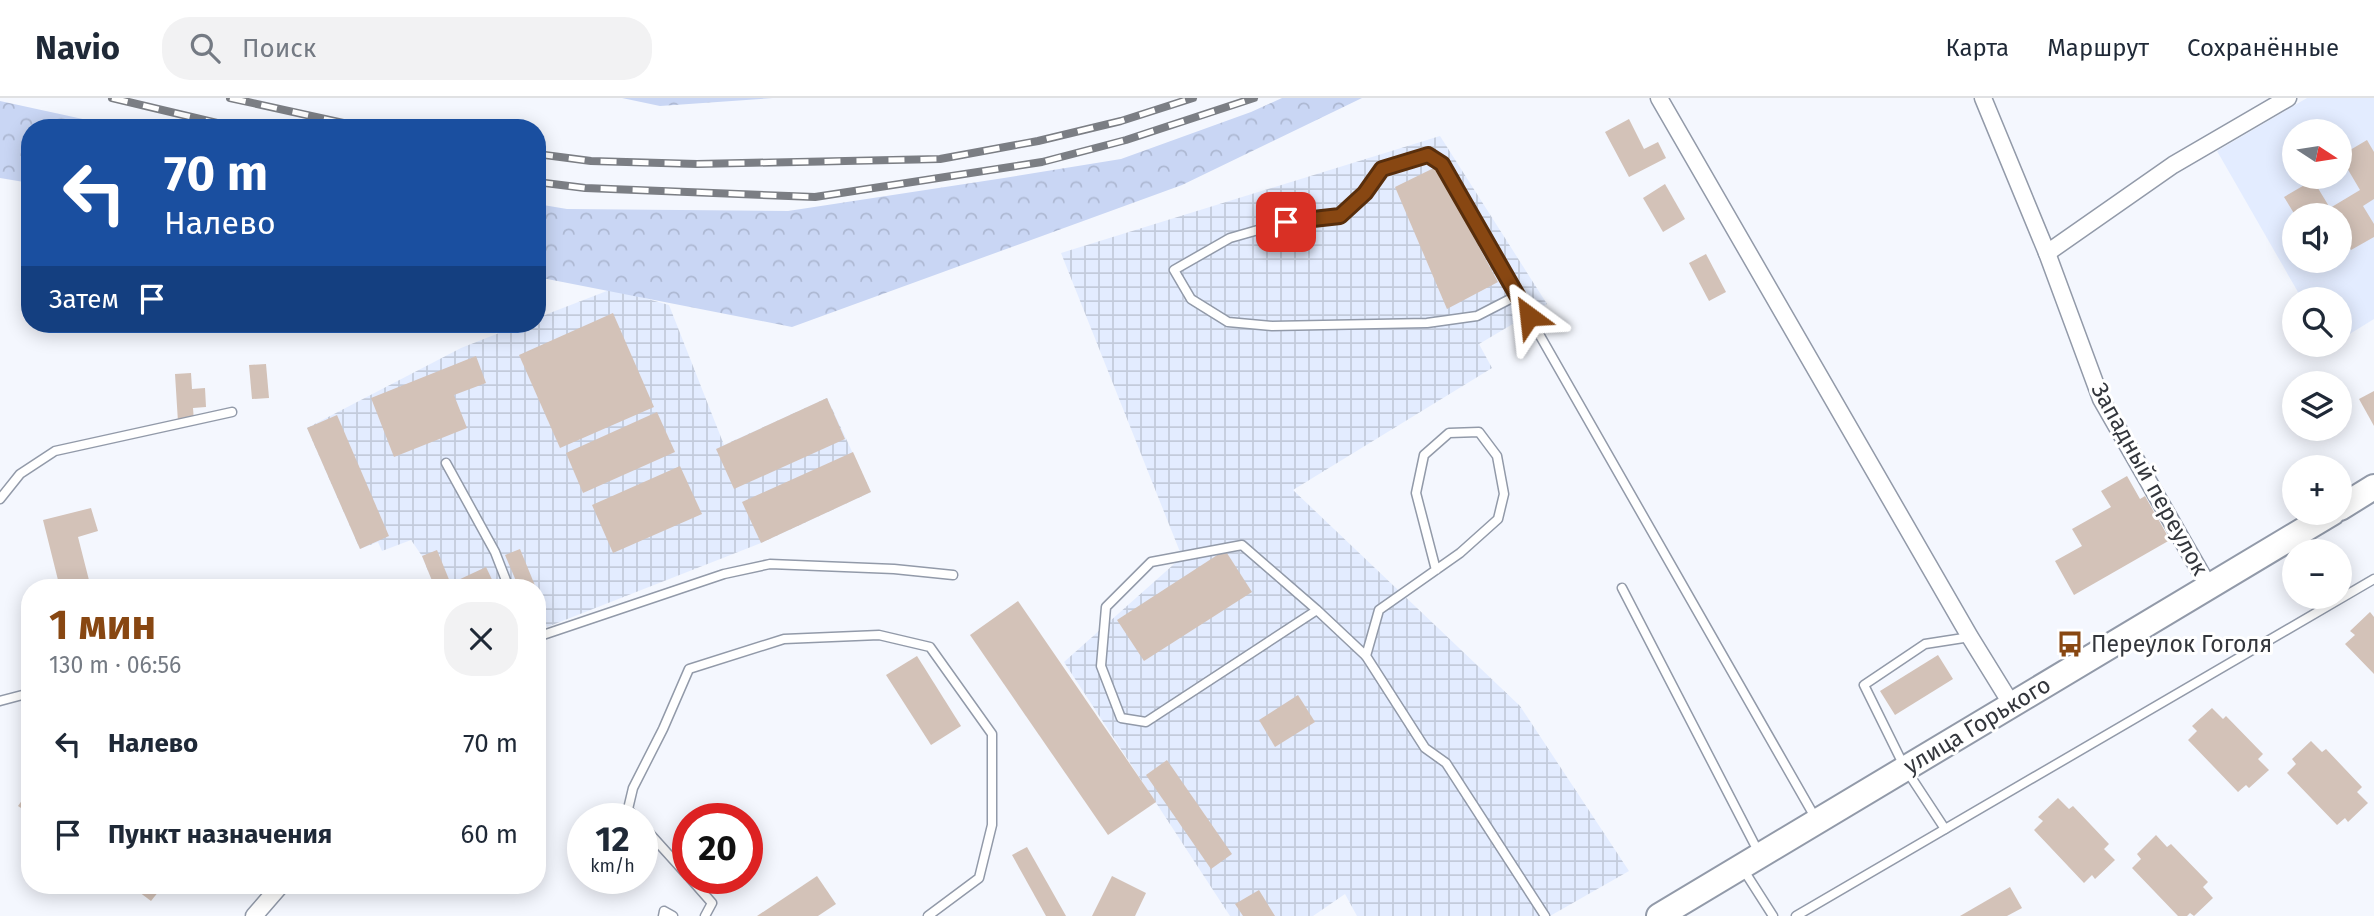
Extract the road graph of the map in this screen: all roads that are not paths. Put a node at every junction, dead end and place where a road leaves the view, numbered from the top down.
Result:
1 (1659, 98) edge
2 (1983, 98) edge
3 (2288, 98) edge
4 (2047, 253) junction
5 (1516, 293) junction
6 (232, 412) dead end
7 (446, 463) dead end
8 (2374, 487) edge
9 (0, 499) edge
10 (2352, 501) edge
11 (2312, 525) edge
12 (1436, 570) junction
13 (953, 575) dead end
14 (506, 579) edge
15 (2374, 579) edge
16 (2209, 587) junction
17 (1622, 588) dead end
18 (1317, 610) junction
19 (546, 634) edge
20 (1970, 637) junction
21 (1366, 656) junction
22 (21, 695) edge
23 (0, 701) edge
24 (2012, 705) junction
25 (1905, 768) junction
26 (629, 803) edge
27 (1817, 821) junction
28 (1945, 829) junction
29 (658, 843) edge
30 (672, 858) edge
31 (1751, 861) junction
32 (273, 894) edge
33 (704, 894) edge
34 (254, 916) edge
35 (663, 916) edge
36 (673, 916) edge
37 (705, 916) edge
38 (928, 916) edge
39 (1545, 916) edge
40 (1659, 916) edge
41 (1773, 916) edge
42 (1796, 916) edge

1 - 20 street
2 - 4 street, Западный переулок
3 - 4 street
4 - 16 street, Западный переулок
5 - 5 lane
5 - 27 lane
6 - 9 lane
7 - 14 lane
8 - 10 main road
11 - 16 main road, улица Горького
12 - 12 lane
12 - 21 lane
13 - 19 lane
15 - 28 lane
16 - 24 main road, улица Горького
17 - 31 lane
18 - 18 lane
18 - 21 lane
20 - 24 street
20 - 25 lane
21 - 39 lane
22 - 23 lane
24 - 25 main road, улица Горького
25 - 27 main road, улица Горького
25 - 28 lane
26 - 38 lane
27 - 31 main road, улица Горького
28 - 42 lane
29 - 30 lane
31 - 40 main road, улица Горького
31 - 41 lane
32 - 34 street
33 - 37 lane
35 - 36 lane

